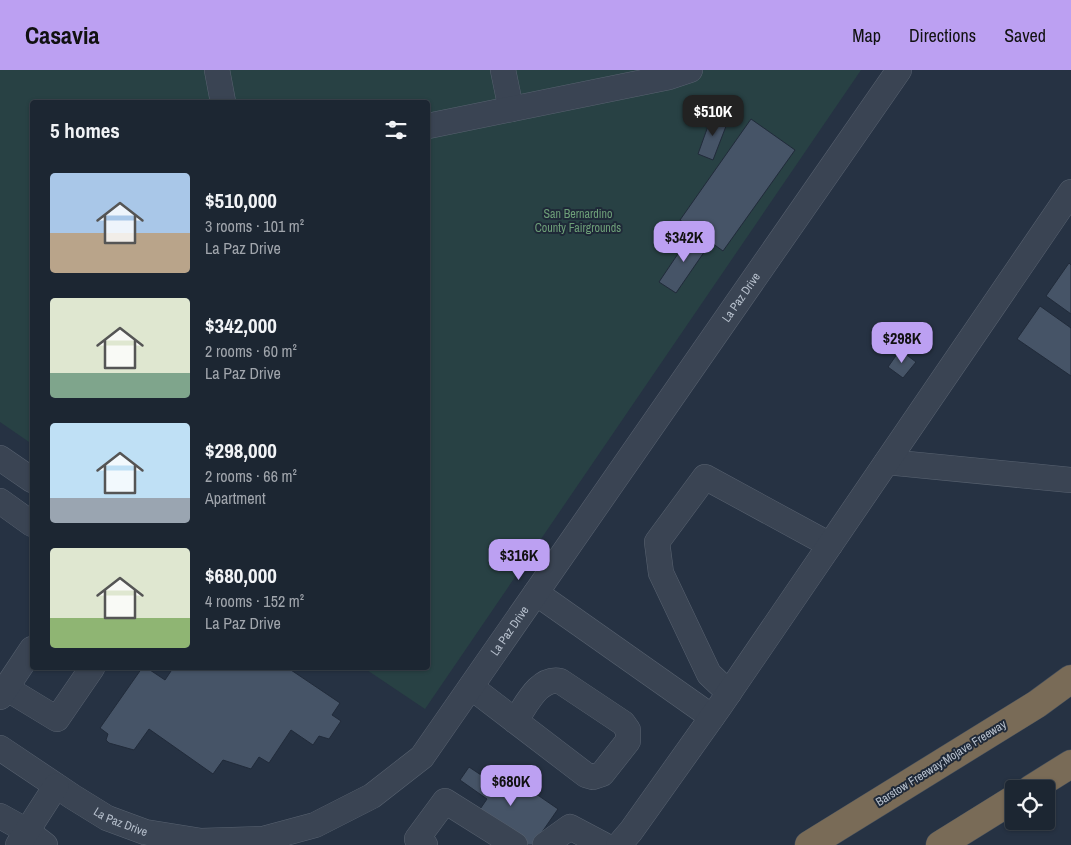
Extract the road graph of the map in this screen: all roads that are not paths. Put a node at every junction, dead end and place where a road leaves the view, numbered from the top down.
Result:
1 (217, 70) edge
2 (503, 70) edge
3 (690, 70) edge
4 (899, 70) edge
5 (223, 100) edge
6 (511, 109) junction
7 (430, 126) edge
8 (1071, 192) edge
9 (0, 458) edge
10 (886, 462) junction
11 (30, 479) edge
12 (1071, 480) edge
13 (0, 501) edge
14 (30, 523) edge
15 (830, 545) junction
16 (536, 593) junction
17 (30, 651) edge
18 (91, 670) edge
19 (1071, 679) edge
20 (471, 687) junction
21 (3, 693) edge
22 (729, 693) junction
23 (712, 717) junction
24 (515, 721) dead end
25 (0, 748) edge
26 (1071, 764) edge
27 (1045, 780) edge
28 (56, 786) junction
29 (1005, 805) edge
30 (0, 816) edge
31 (30, 840) edge
32 (425, 845) edge
33 (515, 845) edge
34 (545, 845) edge
35 (604, 845) edge
36 (619, 845) edge
37 (809, 845) edge
38 (940, 845) edge

1 - 5 street
2 - 6 street
3 - 6 street
4 - 16 street, La Paz Drive
6 - 7 street
8 - 10 street
9 - 11 street
10 - 12 street
10 - 15 street
13 - 14 street
15 - 22 street
15 - 22 street
16 - 20 street, La Paz Drive
16 - 23 street
17 - 21 street
18 - 21 street
19 - 37 highway, Barstow Freeway;Mojave Freeway
20 - 24 street
20 - 28 street, La Paz Drive
22 - 23 street
23 - 36 street
25 - 28 street, La Paz Drive
26 - 27 highway
28 - 31 street
29 - 38 highway
30 - 31 street
32 - 33 street
34 - 35 street

